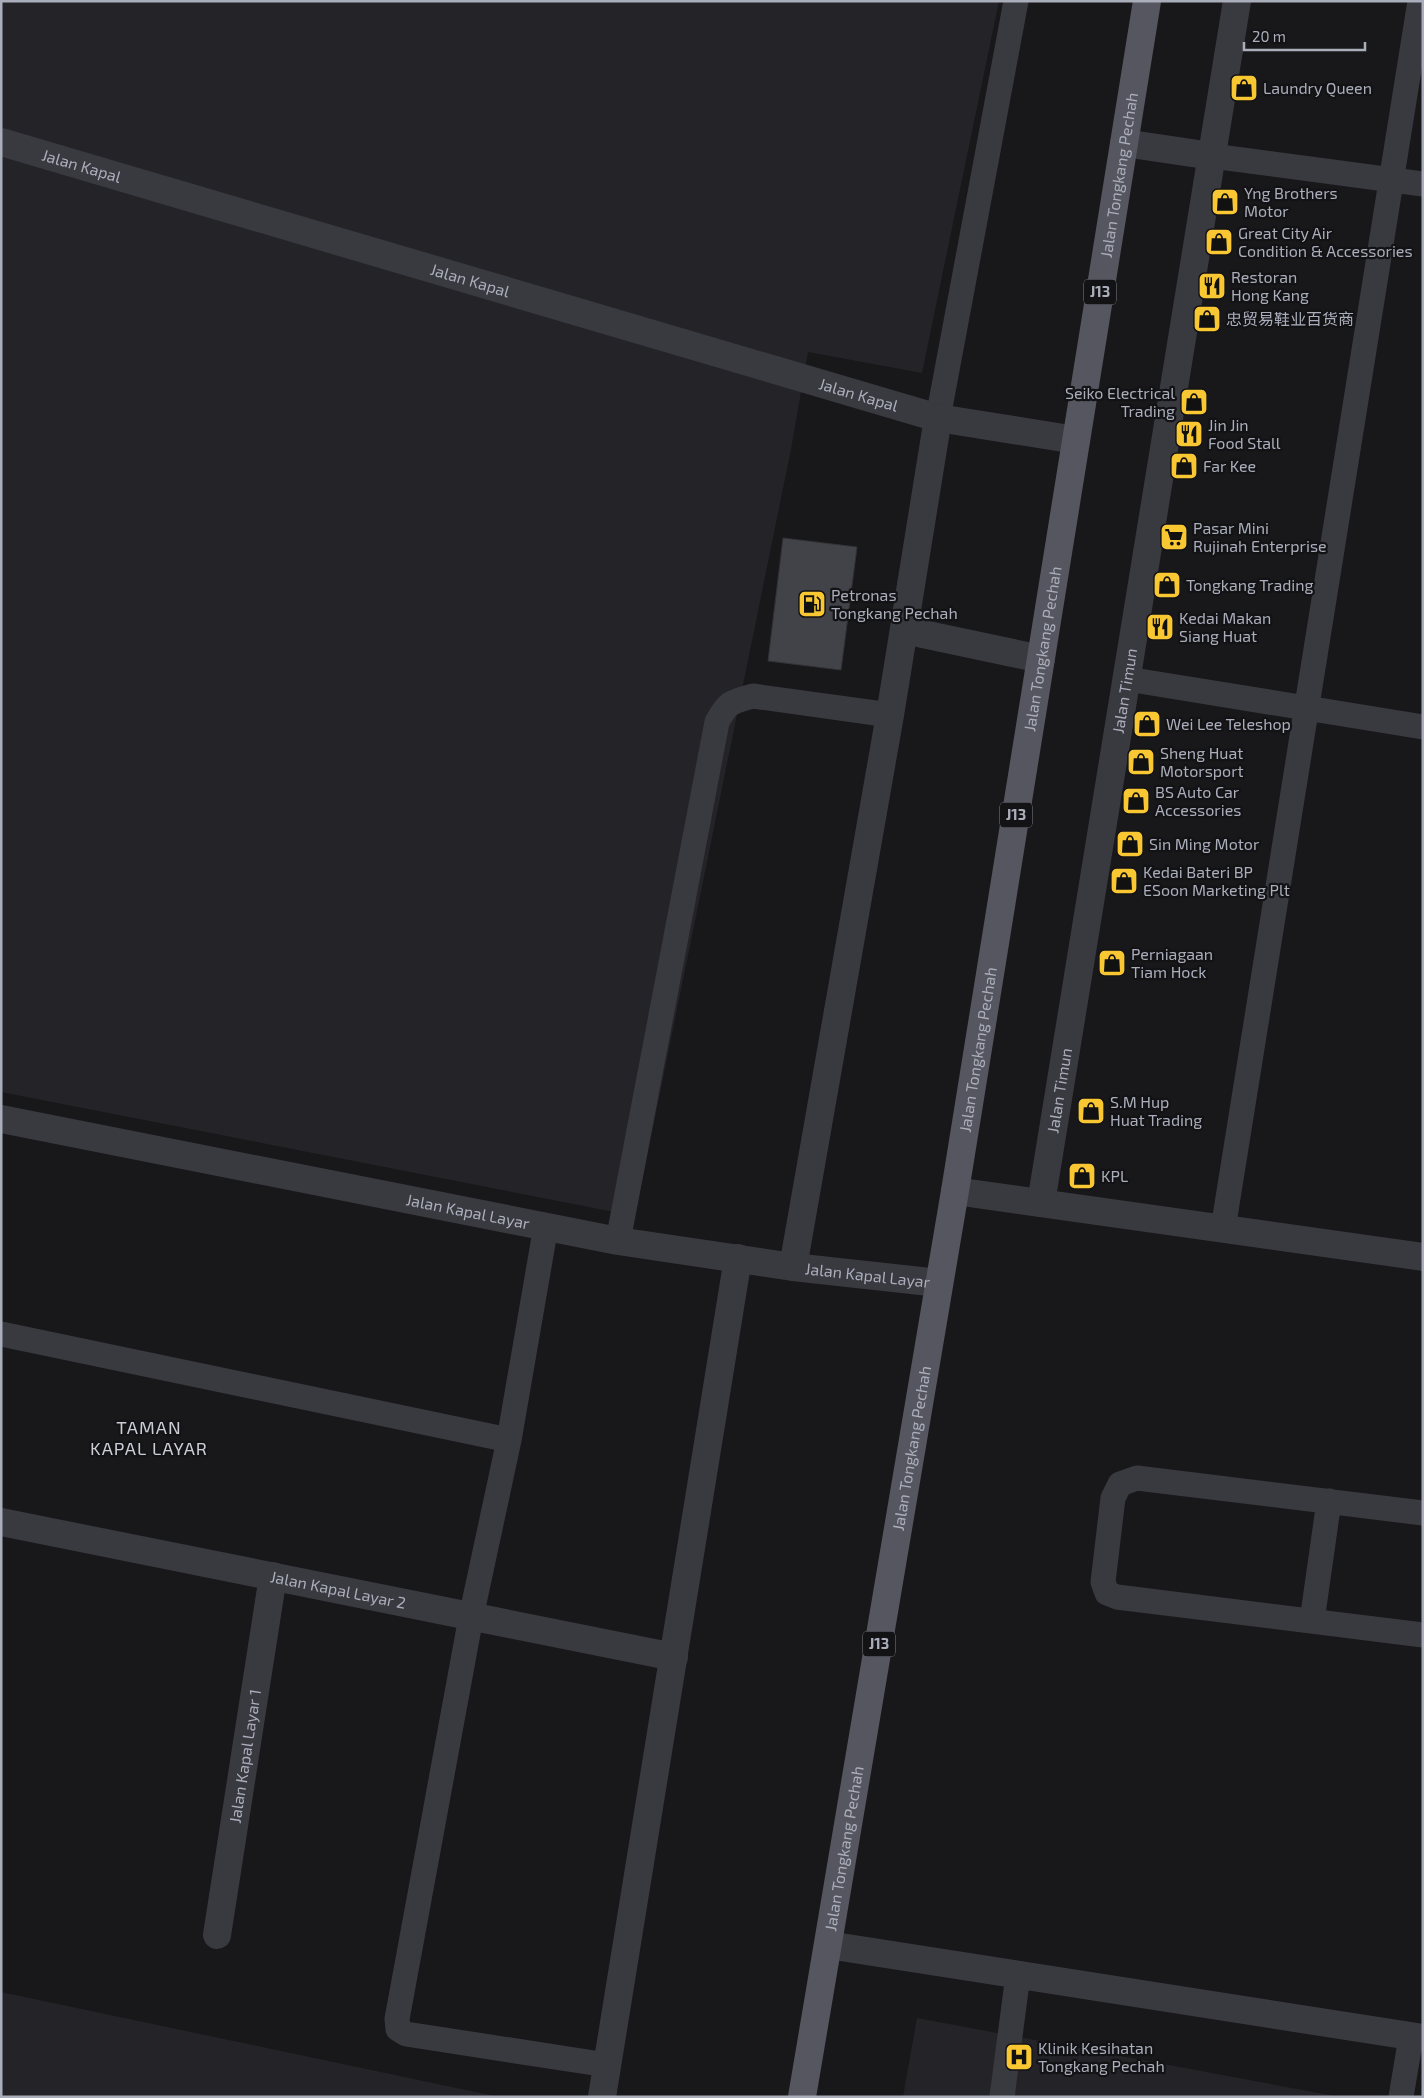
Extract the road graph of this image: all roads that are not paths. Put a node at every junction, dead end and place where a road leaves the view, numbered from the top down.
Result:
1 (1016, 1) edge
2 (1147, 1) edge
3 (1237, 1) edge
4 (1420, 1) edge
5 (1, 142) edge
6 (1124, 143) junction
7 (1212, 156) junction
8 (1392, 179) junction
9 (1423, 184) edge
10 (938, 418) junction
11 (1076, 440) junction
12 (904, 630) junction
13 (1041, 659) junction
14 (1127, 679) junction
15 (1306, 708) junction
16 (890, 715) junction
17 (1423, 727) edge
18 (1, 1118) edge
19 (955, 1191) junction
20 (1041, 1204) junction
21 (546, 1226) junction
22 (1223, 1229) junction
23 (618, 1241) junction
24 (1423, 1257) edge
25 (738, 1258) junction
26 (793, 1267) junction
27 (939, 1283) junction
28 (1, 1334) edge
29 (509, 1440) junction
30 (1329, 1501) junction
31 (1423, 1513) edge
32 (1, 1522) edge
33 (273, 1576) junction
34 (471, 1617) junction
35 (1312, 1621) junction
36 (1423, 1635) edge
37 (674, 1657) junction
38 (217, 1935) dead end
39 (828, 1945) junction
40 (1018, 1975) junction
41 (1417, 2038) edge
42 (608, 2065) junction
43 (602, 2097) edge
44 (802, 2097) edge
45 (1002, 2097) edge
46 (1401, 2097) edge

1 - 10 lane
2 - 6 main road, Jalan Tongkang Pechah / J13
3 - 7 street, Jalan Timun
4 - 8 lane
5 - 10 street, Jalan Kapal
6 - 7 street
6 - 11 main road, Jalan Tongkang Pechah / J13
7 - 8 lane
7 - 14 street, Jalan Timun
8 - 9 lane
8 - 15 lane
10 - 11 street, Jalan Kapal
10 - 12 street
11 - 13 main road, Jalan Tongkang Pechah / J13
12 - 13 street
12 - 16 street
13 - 19 main road, Jalan Tongkang Pechah / J13
14 - 15 lane
14 - 20 street, Jalan Timun
15 - 17 lane
15 - 22 lane
16 - 23 lane
16 - 26 street
18 - 21 street, Jalan Kapal Layar
19 - 20 street
19 - 27 main road, Jalan Tongkang Pechah / J13
20 - 22 street
21 - 23 street, Jalan Kapal Layar
21 - 29 lane
22 - 24 street
23 - 25 street, Jalan Kapal Layar
25 - 26 street, Jalan Kapal Layar
25 - 37 street
26 - 27 street, Jalan Kapal Layar
27 - 39 main road, Jalan Tongkang Pechah / J13
28 - 29 lane
29 - 34 lane
30 - 31 lane
30 - 35 lane
30 - 35 lane
32 - 33 street, Jalan Kapal Layar 2
33 - 34 street, Jalan Kapal Layar 2
33 - 38 street, Jalan Kapal Layar 1
34 - 37 street, Jalan Kapal Layar 2
34 - 42 lane
35 - 36 lane
37 - 42 street
39 - 40 street
39 - 44 main road, Jalan Tongkang Pechah / J13
40 - 41 street
40 - 45 lane
41 - 46 lane
42 - 43 street

